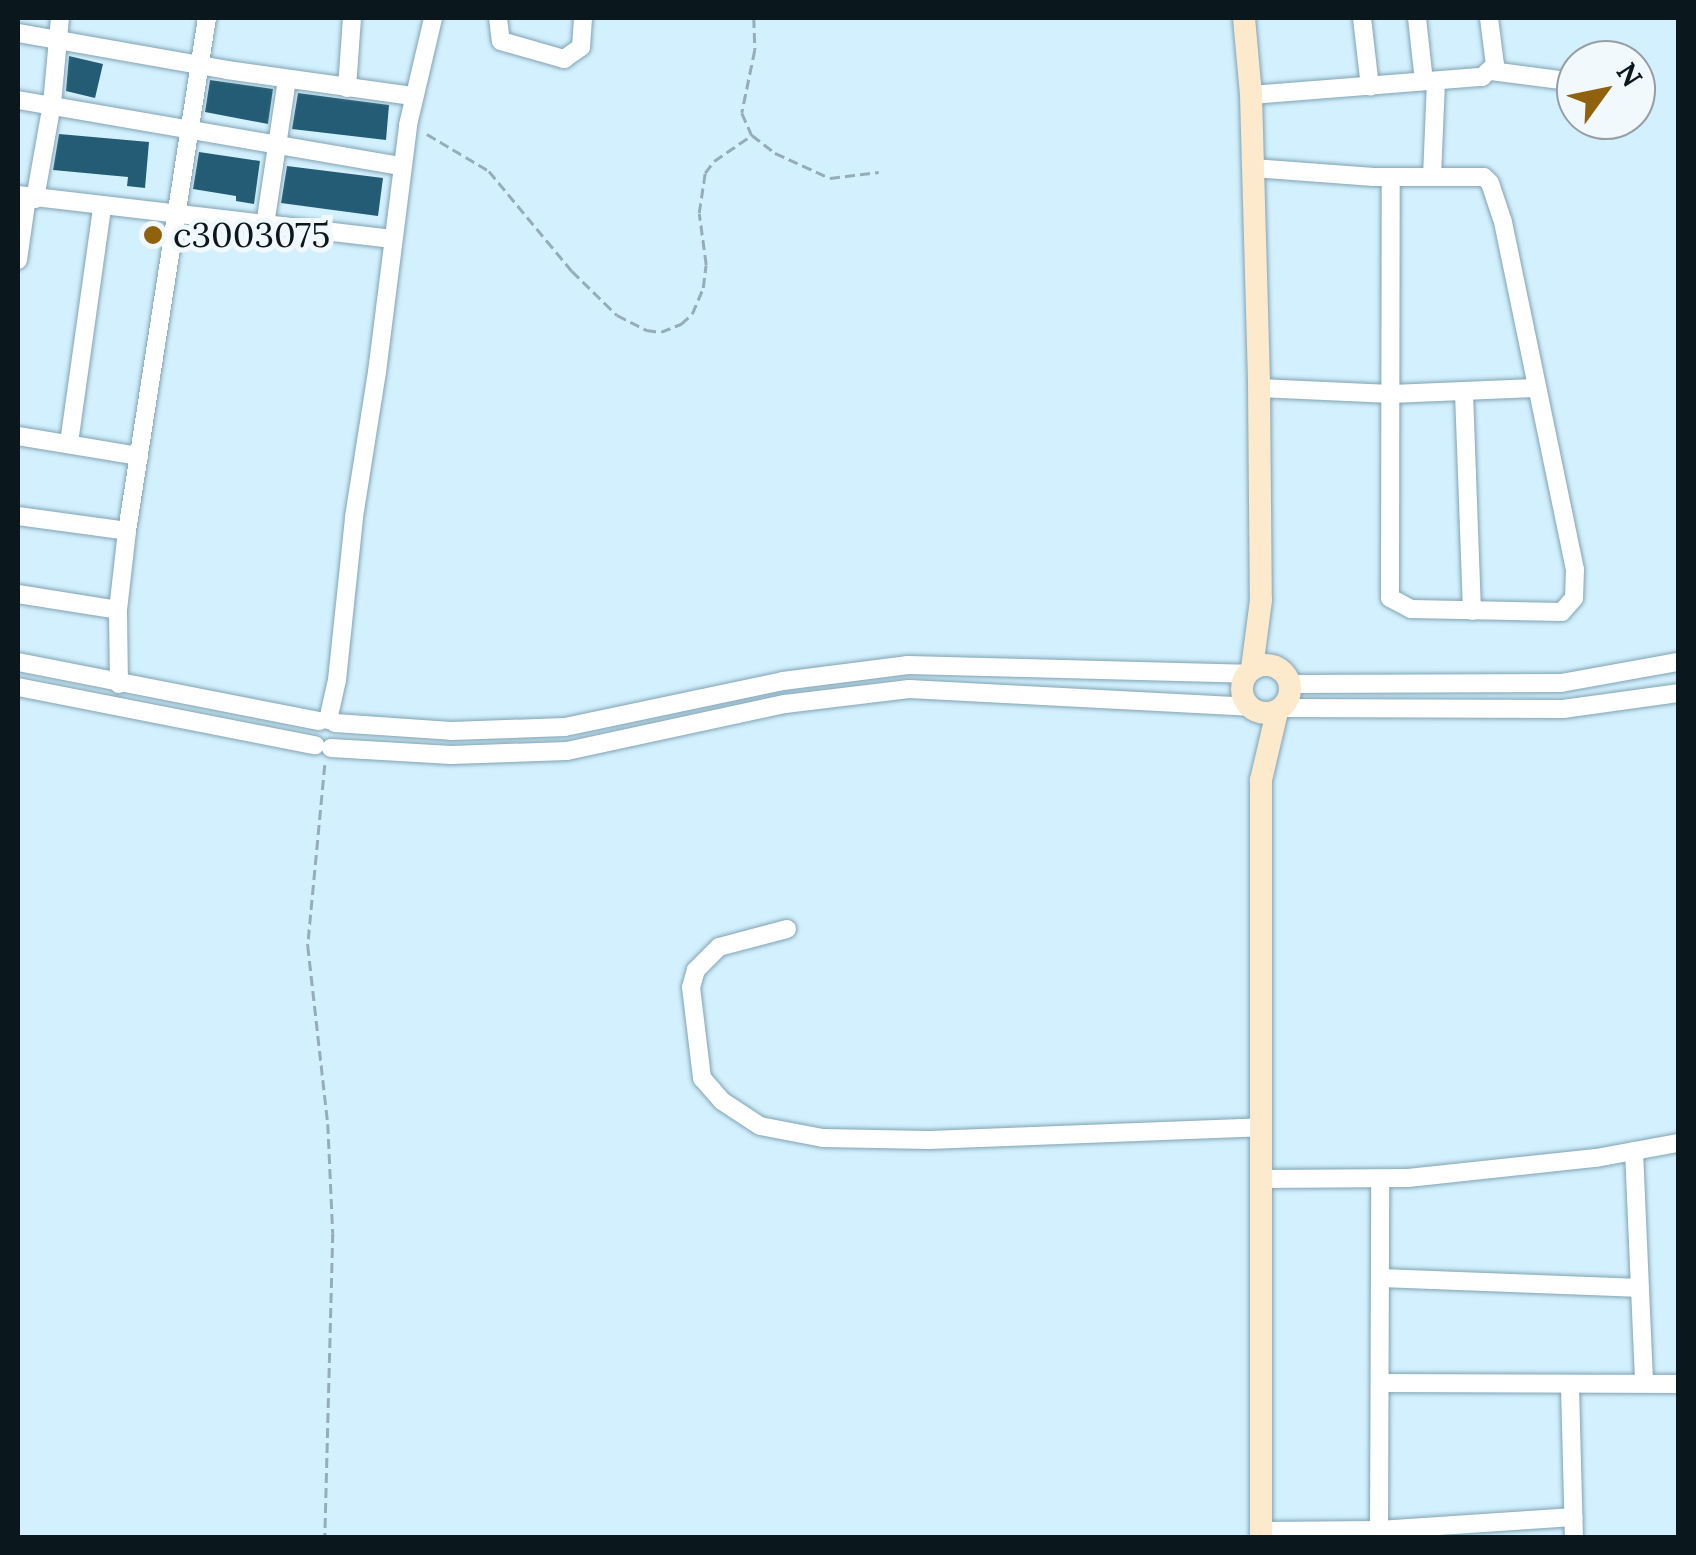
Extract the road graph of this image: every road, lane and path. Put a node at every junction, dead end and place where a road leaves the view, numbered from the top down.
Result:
1 (60, 18) edge
2 (208, 18) edge
3 (352, 18) edge
4 (433, 18) edge
5 (498, 18) edge
6 (582, 18) edge
7 (754, 18) edge
8 (1244, 18) edge
9 (1362, 18) edge
10 (1417, 18) edge
11 (1489, 18) edge
12 (18, 32) edge
13 (58, 38) junction
14 (199, 66) junction
15 (1491, 71) junction
16 (1556, 79) edge
17 (286, 80) junction
18 (1430, 81) junction
19 (1370, 87) junction
20 (348, 88) junction
21 (1251, 94) junction
22 (412, 96) junction
23 (18, 100) edge
24 (52, 104) junction
25 (408, 125) junction
26 (186, 131) junction
27 (752, 135) junction
28 (276, 147) junction
29 (402, 166) junction
30 (1254, 168) junction
31 (880, 172) dead end
32 (1432, 176) junction
33 (1391, 177) junction
34 (27, 197) edge
35 (102, 207) junction
36 (175, 216) junction
37 (265, 224) junction
38 (392, 239) junction
39 (18, 260) edge
40 (1260, 388) junction
41 (1535, 388) junction
42 (1391, 394) junction
43 (1464, 394) junction
44 (18, 436) edge
45 (69, 443) junction
46 (139, 456) junction
47 (18, 516) edge
48 (127, 530) junction
49 (18, 594) edge
50 (1261, 600) junction
51 (118, 610) junction
52 (1472, 611) junction
53 (18, 662) edge
54 (1678, 662) edge
55 (1249, 671) junction
56 (1284, 676) junction
57 (119, 684) junction
58 (18, 687) edge
59 (1678, 694) edge
60 (1266, 710) junction
61 (327, 721) junction
62 (324, 747) junction
63 (788, 929) dead end
64 (1261, 1127) junction
65 (1678, 1143) edge
66 (1634, 1151) junction
67 (1262, 1178) junction
68 (1380, 1179) junction
69 (1382, 1278) junction
70 (1638, 1288) junction
71 (1382, 1383) junction
72 (1644, 1383) junction
73 (1678, 1384) edge
74 (1570, 1387) junction
75 (1574, 1517) junction
76 (1262, 1534) edge
77 (1379, 1534) edge
78 (326, 1538) edge
79 (1574, 1538) edge

1 - 13 street
2 - 14 street
3 - 20 street
4 - 22 street
5 - 6 street
7 - 27 path
8 - 21 street
9 - 19 street
10 - 18 street
11 - 15 street
12 - 13 street
13 - 14 street
13 - 24 street
14 - 17 street
14 - 26 street
15 - 16 street
15 - 18 street
17 - 20 street
17 - 28 street
18 - 19 street
18 - 32 street
19 - 21 street
20 - 22 street
21 - 30 street
22 - 25 street
23 - 24 street
24 - 26 street
24 - 34 street
25 - 27 path
25 - 29 street
26 - 28 street
26 - 36 street
27 - 31 path
28 - 29 street
28 - 37 street
29 - 38 street
30 - 33 street
30 - 40 street
32 - 33 street
32 - 41 street
33 - 42 street
34 - 35 street
34 - 39 street
35 - 36 street
35 - 45 street
36 - 37 street
36 - 46 street
37 - 38 street
38 - 61 street
40 - 42 street
40 - 50 street
41 - 43 street
41 - 52 street
42 - 43 street
42 - 52 street
43 - 52 street
44 - 45 street
45 - 46 street
46 - 48 street
47 - 48 street
48 - 51 street
49 - 51 street
50 - 55 street
50 - 56 street
51 - 57 street
53 - 57 street
54 - 56 street
55 - 56 street
55 - 60 street
55 - 61 street
56 - 60 street
57 - 61 street
58 - 62 street
59 - 60 street
60 - 62 street
60 - 64 street
61 - 62 street
62 - 78 path
63 - 64 street
64 - 67 street
65 - 66 street
66 - 68 street
66 - 70 street
67 - 68 street
67 - 76 street
68 - 69 street
69 - 70 street
69 - 71 street
70 - 72 street
71 - 74 street
71 - 77 street
72 - 73 street
72 - 74 street
74 - 75 street
75 - 77 street
75 - 79 street
76 - 77 street

